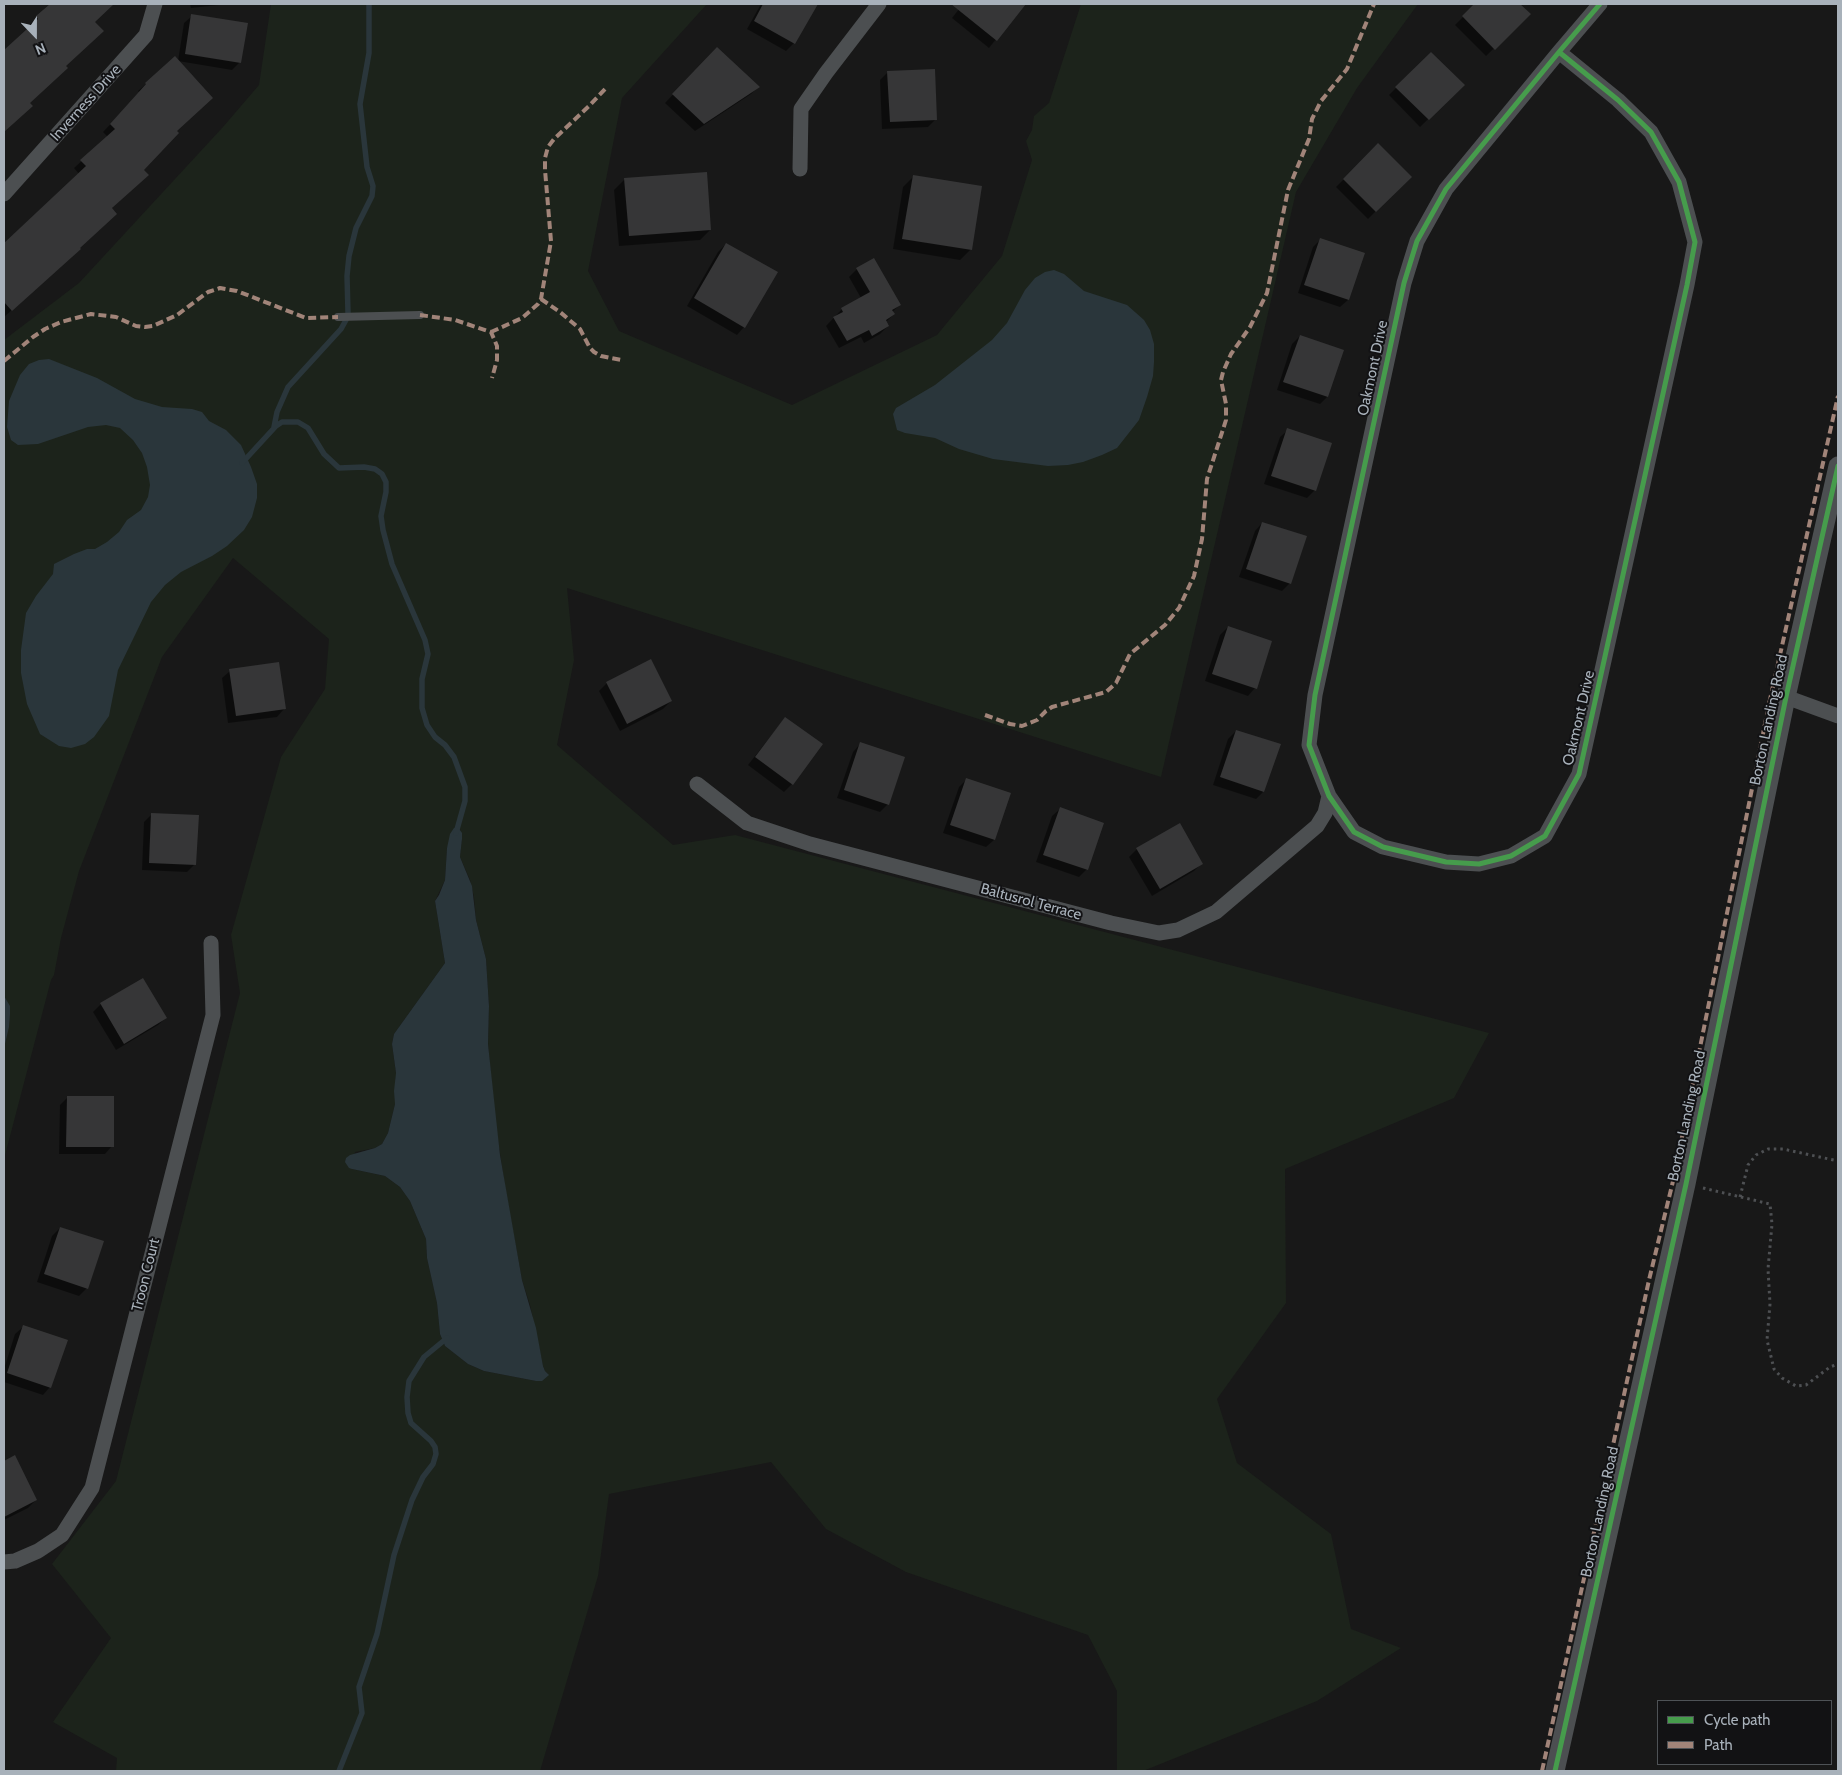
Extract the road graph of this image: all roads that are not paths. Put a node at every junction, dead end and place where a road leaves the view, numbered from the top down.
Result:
1 (155, 4) edge
2 (879, 4) edge
3 (1600, 4) edge
4 (1559, 52) junction
5 (800, 169) dead end
6 (4, 194) edge
7 (420, 314) dead end
8 (338, 318) dead end
9 (1838, 466) edge
10 (1786, 697) junction
11 (1838, 716) edge
12 (697, 784) dead end
13 (1329, 796) junction
14 (211, 943) dead end
15 (4, 1562) edge
16 (1555, 1771) edge

1 - 6 street, Inverness Drive
2 - 5 street
3 - 4 street, Oakmont Drive
4 - 13 street, Oakmont Drive
4 - 13 street, Oakmont Drive
7 - 8 lane
9 - 10 street, Borton Landing Road
10 - 11 street
10 - 16 street, Borton Landing Road
12 - 13 street, Baltusrol Terrace
14 - 15 street, Troon Court

